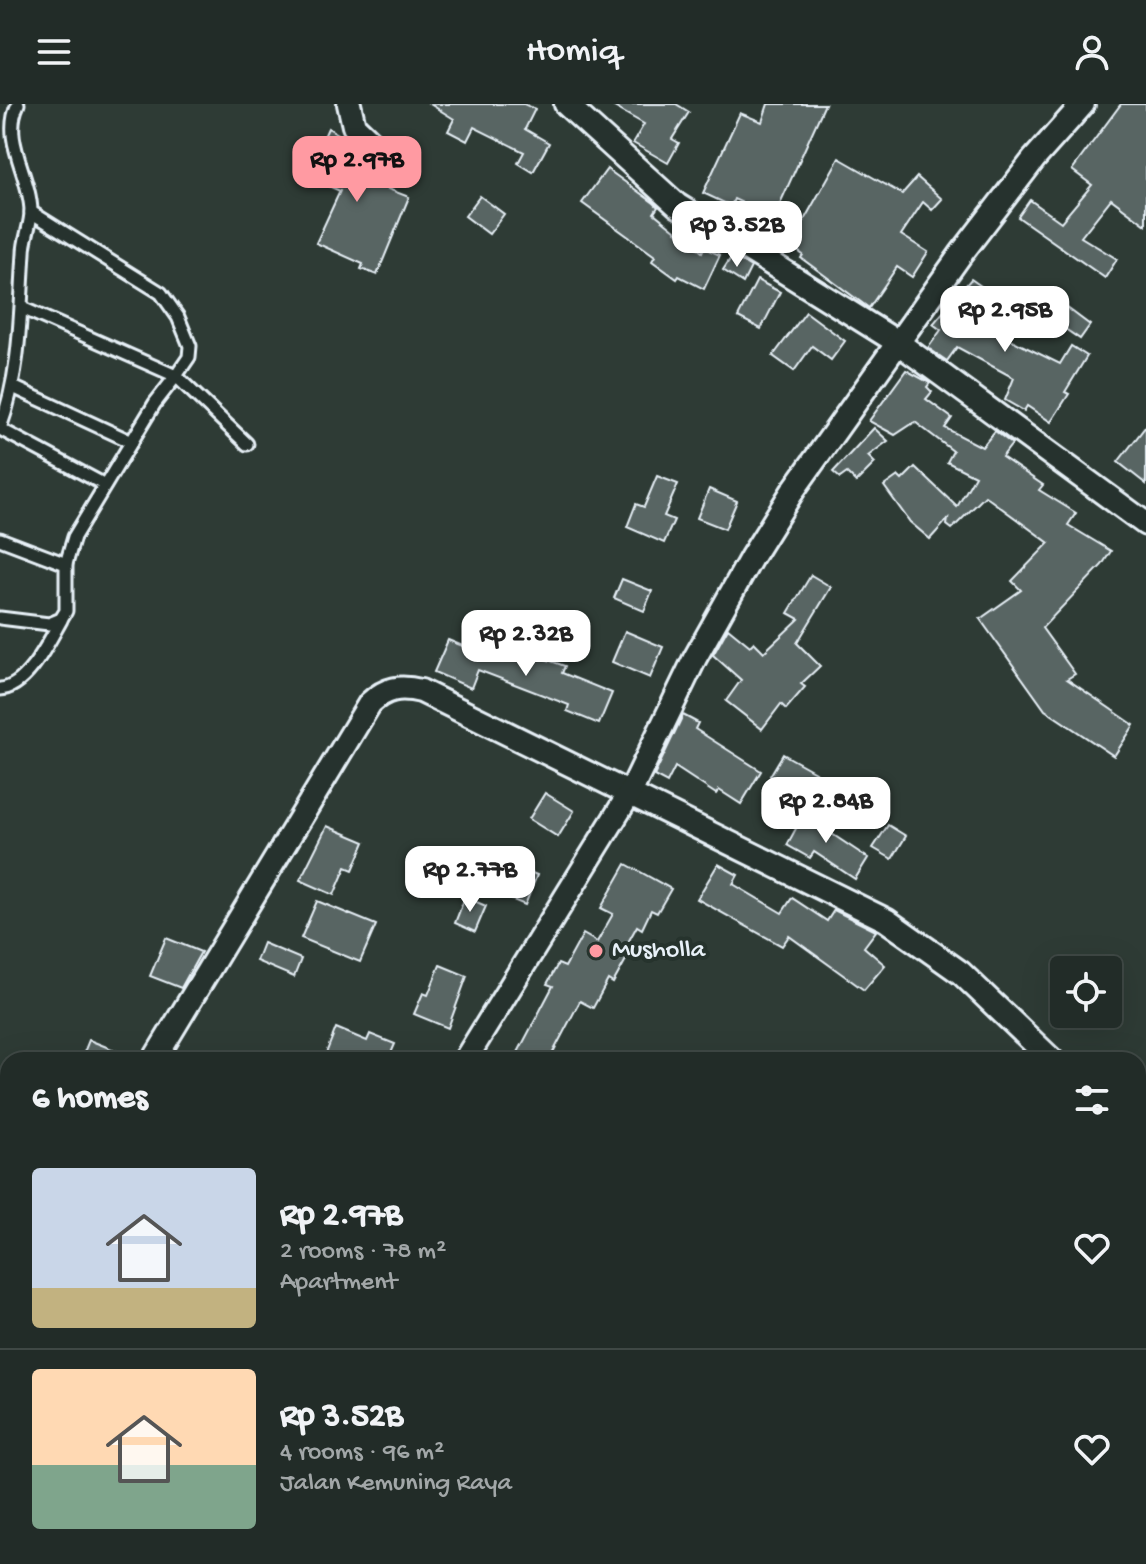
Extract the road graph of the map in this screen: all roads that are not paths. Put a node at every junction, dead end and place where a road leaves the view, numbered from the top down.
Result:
1 (18, 104) edge
2 (349, 104) edge
3 (566, 104) edge
4 (1083, 104) edge
5 (373, 144) dead end
6 (31, 212) junction
7 (22, 308) junction
8 (897, 342) junction
9 (176, 376) junction
10 (13, 387) junction
11 (0, 429) edge
12 (132, 442) junction
13 (247, 444) dead end
14 (105, 485) junction
15 (1146, 524) edge
16 (0, 539) edge
17 (66, 564) junction
18 (0, 618) edge
19 (61, 619) junction
20 (0, 689) edge
21 (630, 793) junction
22 (159, 1052) edge
23 (470, 1052) edge
24 (1044, 1052) edge

1 - 6 lane
2 - 5 street
3 - 8 street
4 - 8 street
6 - 7 lane
6 - 9 lane
7 - 9 lane
7 - 10 lane
8 - 15 street
8 - 21 street
9 - 12 lane
9 - 13 lane
10 - 11 lane
10 - 12 lane
11 - 14 lane
12 - 14 lane
14 - 17 lane
16 - 17 lane
17 - 19 lane
18 - 19 lane
19 - 20 lane
21 - 22 street
21 - 23 street
21 - 24 street

